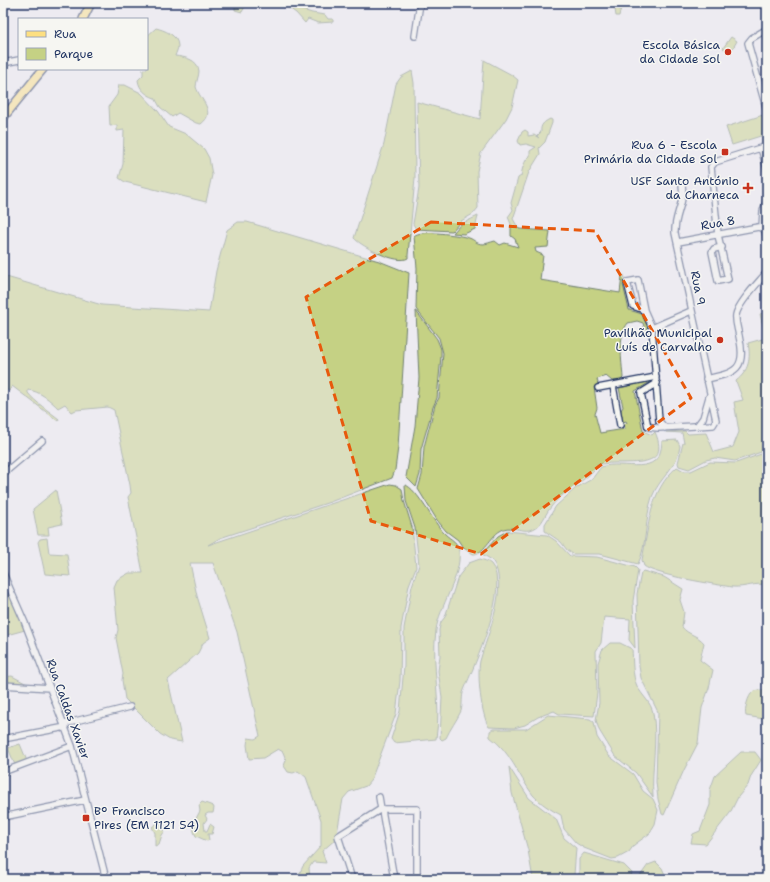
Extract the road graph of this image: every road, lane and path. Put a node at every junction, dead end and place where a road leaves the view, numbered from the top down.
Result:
1 (91, 3) edge
2 (420, 3) edge
3 (84, 18) edge
4 (767, 30) edge
5 (415, 36) dead end
6 (18, 60) edge
7 (3, 63) edge
8 (42, 70) edge
9 (765, 97) edge
10 (767, 111) edge
11 (3, 118) edge
12 (764, 147) edge
13 (767, 169) edge
14 (682, 186) dead end
15 (767, 198) edge
16 (762, 228) junction
17 (718, 235) junction
18 (767, 241) edge
19 (678, 242) junction
20 (722, 248) junction
21 (767, 272) edge
22 (644, 310) junction
23 (691, 311) junction
24 (652, 328) junction
25 (706, 379) junction
26 (656, 380) junction
27 (613, 386) junction
28 (598, 388) dead end
29 (710, 395) junction
30 (620, 425) dead end
31 (697, 426) junction
32 (665, 428) junction
33 (42, 441) dead end
34 (3, 474) edge
35 (3, 573) edge
36 (3, 685) edge
37 (50, 688) junction
38 (130, 707) dead end
39 (65, 726) junction
40 (3, 739) edge
41 (72, 746) junction
42 (3, 772) edge
43 (379, 797) dead end
44 (86, 800) junction
45 (382, 810) junction
46 (3, 817) edge
47 (106, 879) edge
48 (352, 879) edge
49 (394, 879) edge
50 (418, 879) edge

1 - 3 main road
2 - 5 street
4 - 9 street
6 - 7 street
8 - 11 main road
9 - 10 street
12 - 13 street
12 - 17 street
14 - 19 street, Rua 9
15 - 16 street
16 - 17 street, Rua 8
16 - 18 street
17 - 19 street, Rua 8
17 - 20 street
19 - 23 street, Rua 9
20 - 20 street
21 - 25 street
22 - 22 street
22 - 24 street
23 - 24 street
23 - 25 street, Rua 9
24 - 26 street
25 - 29 street, Rua 9
26 - 27 street
26 - 32 street
26 - 32 street
27 - 28 street
27 - 30 street
29 - 31 street, Rua 9
29 - 31 street, Rua 9
31 - 32 street
33 - 34 street
35 - 37 street, Rua Caldas Xavier
36 - 37 street
37 - 39 street, Rua Caldas Xavier
38 - 39 street
39 - 40 street
39 - 41 street, Rua Caldas Xavier
41 - 42 street
41 - 44 street, Rua Caldas Xavier
43 - 45 street
44 - 46 street
44 - 47 street, Rua Caldas Xavier
45 - 48 street
45 - 49 street
45 - 50 street

